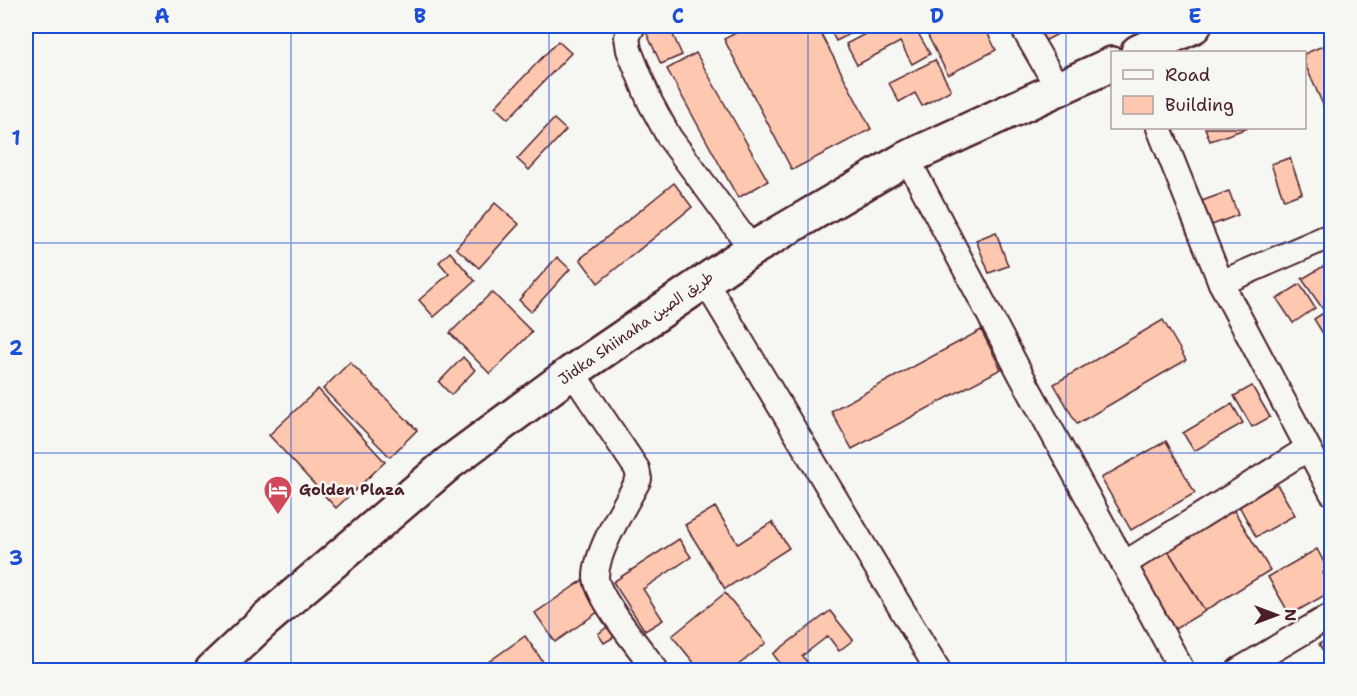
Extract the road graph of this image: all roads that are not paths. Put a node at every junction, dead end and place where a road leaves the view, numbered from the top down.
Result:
1 (633, 26) edge
2 (1022, 26) edge
3 (1189, 26) edge
4 (1140, 51) edge
5 (1111, 65) edge
6 (1058, 88) junction
7 (1159, 129) edge
8 (908, 158) junction
9 (1332, 235) edge
10 (752, 249) junction
11 (705, 281) junction
12 (1221, 283) junction
13 (572, 372) junction
14 (1307, 449) junction
15 (1332, 493) edge
16 (1124, 564) junction
17 (1332, 615) edge
18 (212, 670) edge
19 (656, 670) edge
20 (938, 670) edge
21 (1182, 670) edge
22 (1239, 670) edge

1 - 10 street
2 - 6 street
3 - 4 main road
5 - 6 main road, Jidka Shiinaha طريق الصين
6 - 8 main road, Jidka Shiinaha طريق الصين
7 - 12 street
8 - 10 main road, Jidka Shiinaha طريق الصين
8 - 16 street
9 - 12 street
10 - 11 main road, Jidka Shiinaha طريق الصين
11 - 13 main road, Jidka Shiinaha طريق الصين
11 - 20 street
12 - 14 street
13 - 18 main road, Jidka Shiinaha طريق الصين
13 - 19 street
14 - 15 street
14 - 16 street
16 - 21 street
17 - 22 street

